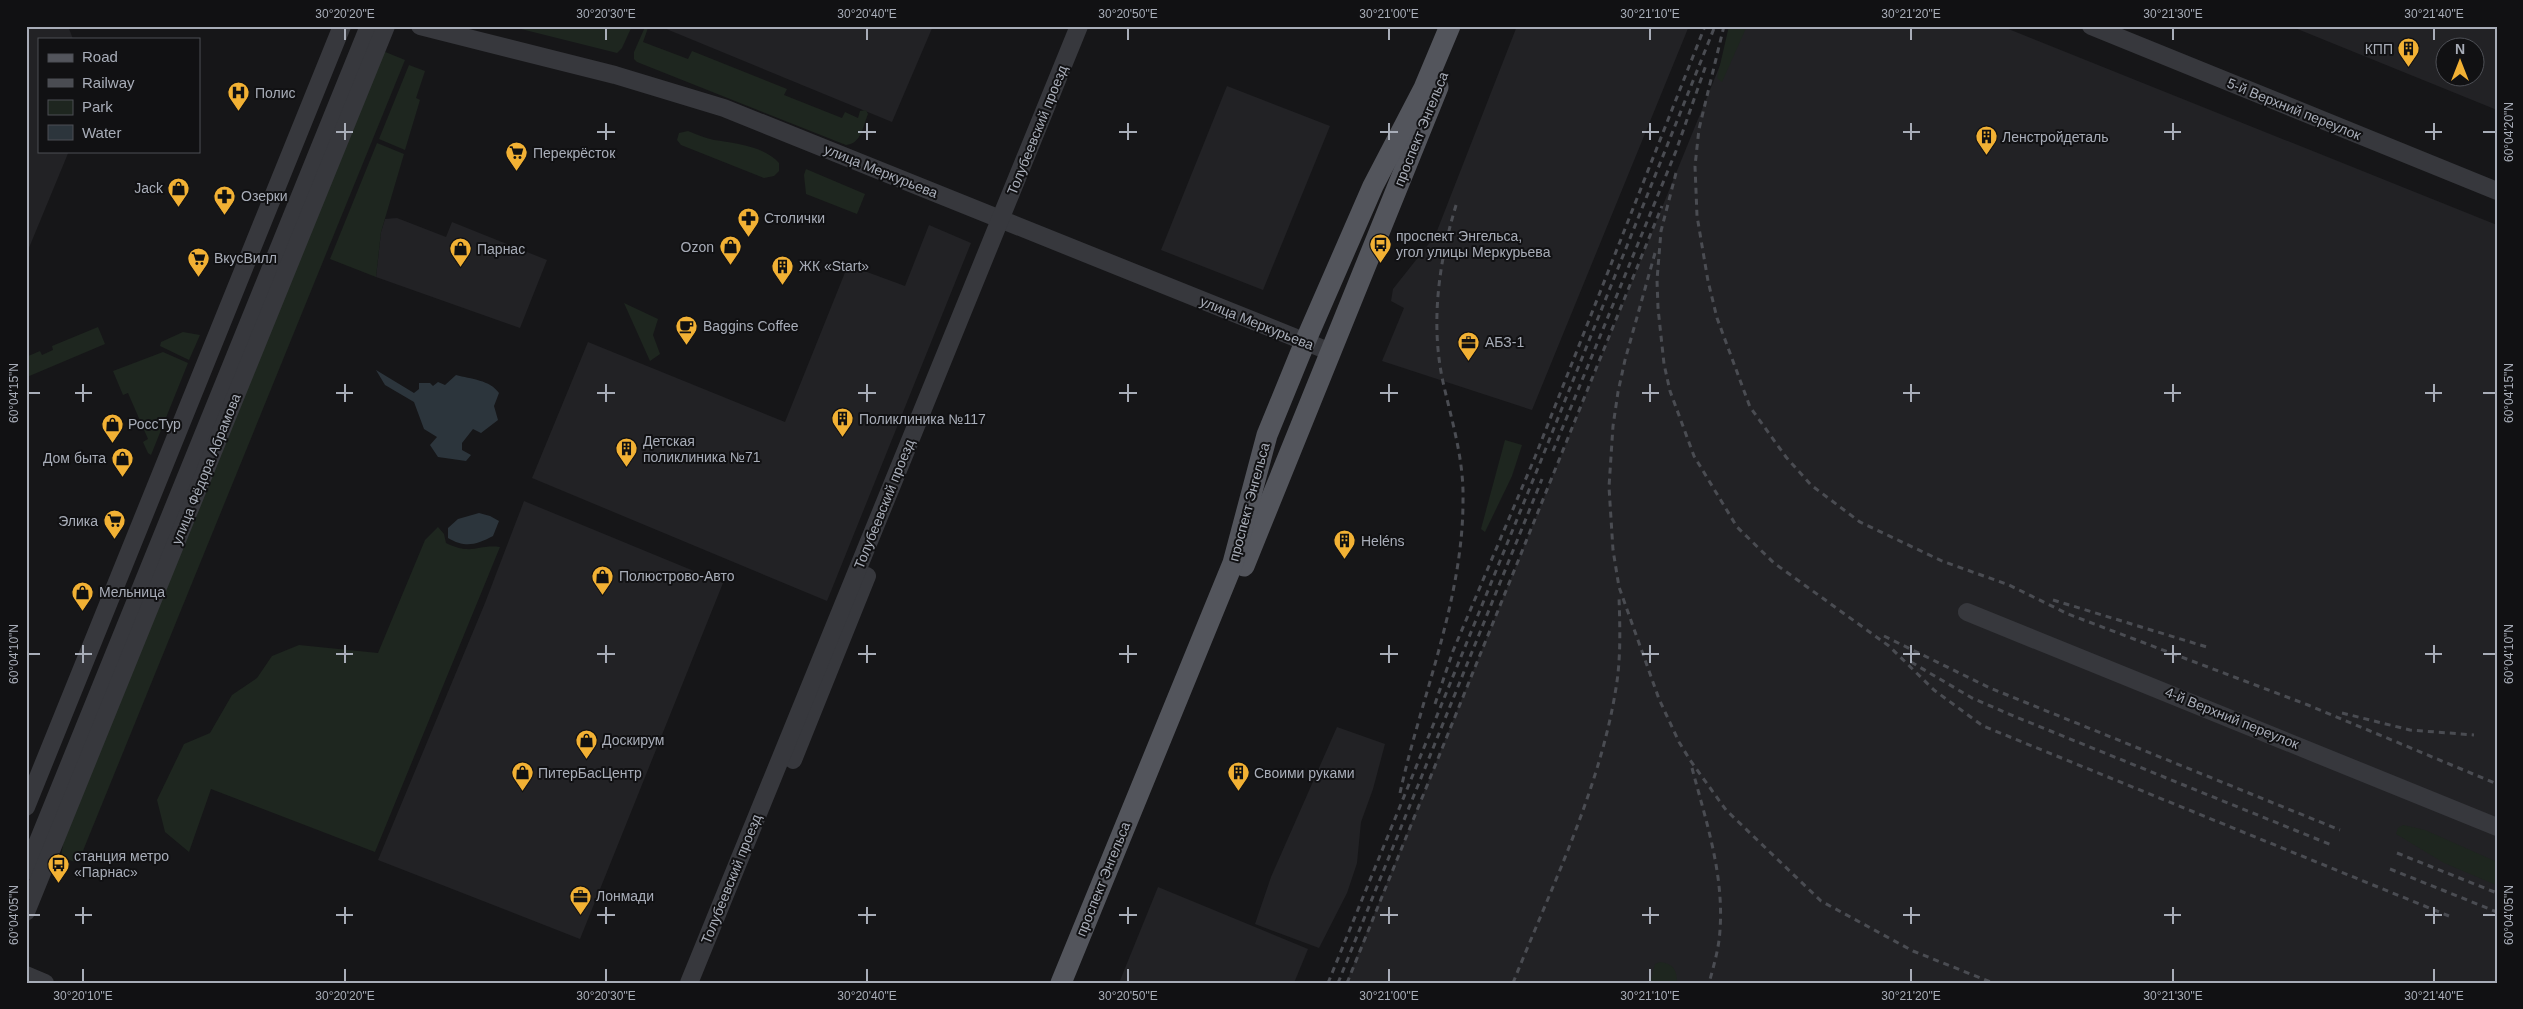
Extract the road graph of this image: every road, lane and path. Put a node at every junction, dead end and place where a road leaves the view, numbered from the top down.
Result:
1 (342, 26) edge
2 (370, 26) edge
3 (386, 26) edge
4 (420, 26) edge
5 (1079, 26) edge
6 (1092, 26) edge
7 (1450, 26) edge
8 (1463, 26) edge
9 (2091, 26) edge
10 (2497, 191) edge
11 (1005, 222) junction
12 (1305, 342) junction
13 (1331, 352) junction
14 (1967, 612) dead end
15 (26, 806) edge
16 (2497, 827) edge
17 (26, 871) edge
18 (26, 912) edge
19 (26, 975) edge
20 (46, 983) edge
21 (689, 983) edge
22 (702, 983) edge
23 (1061, 983) edge
24 (1075, 983) edge

1 - 15 street
2 - 17 street, улица Фёдора Абрамова
3 - 18 street, улица Фёдора Абрамова
4 - 11 street, улица Меркурьева
5 - 11 street, Толубеевский проезд
6 - 11 street, Толубеевский проезд
7 - 12 main road, проспект Энгельса
8 - 13 main road, проспект Энгельса
9 - 10 street, 5-й Верхний переулок
11 - 12 street, улица Меркурьева
11 - 21 street, Толубеевский проезд
11 - 22 street, Толубеевский проезд
12 - 13 street, улица Меркурьева
12 - 23 main road, проспект Энгельса
13 - 24 main road, проспект Энгельса
14 - 16 street, 4-й Верхний переулок
19 - 20 street

